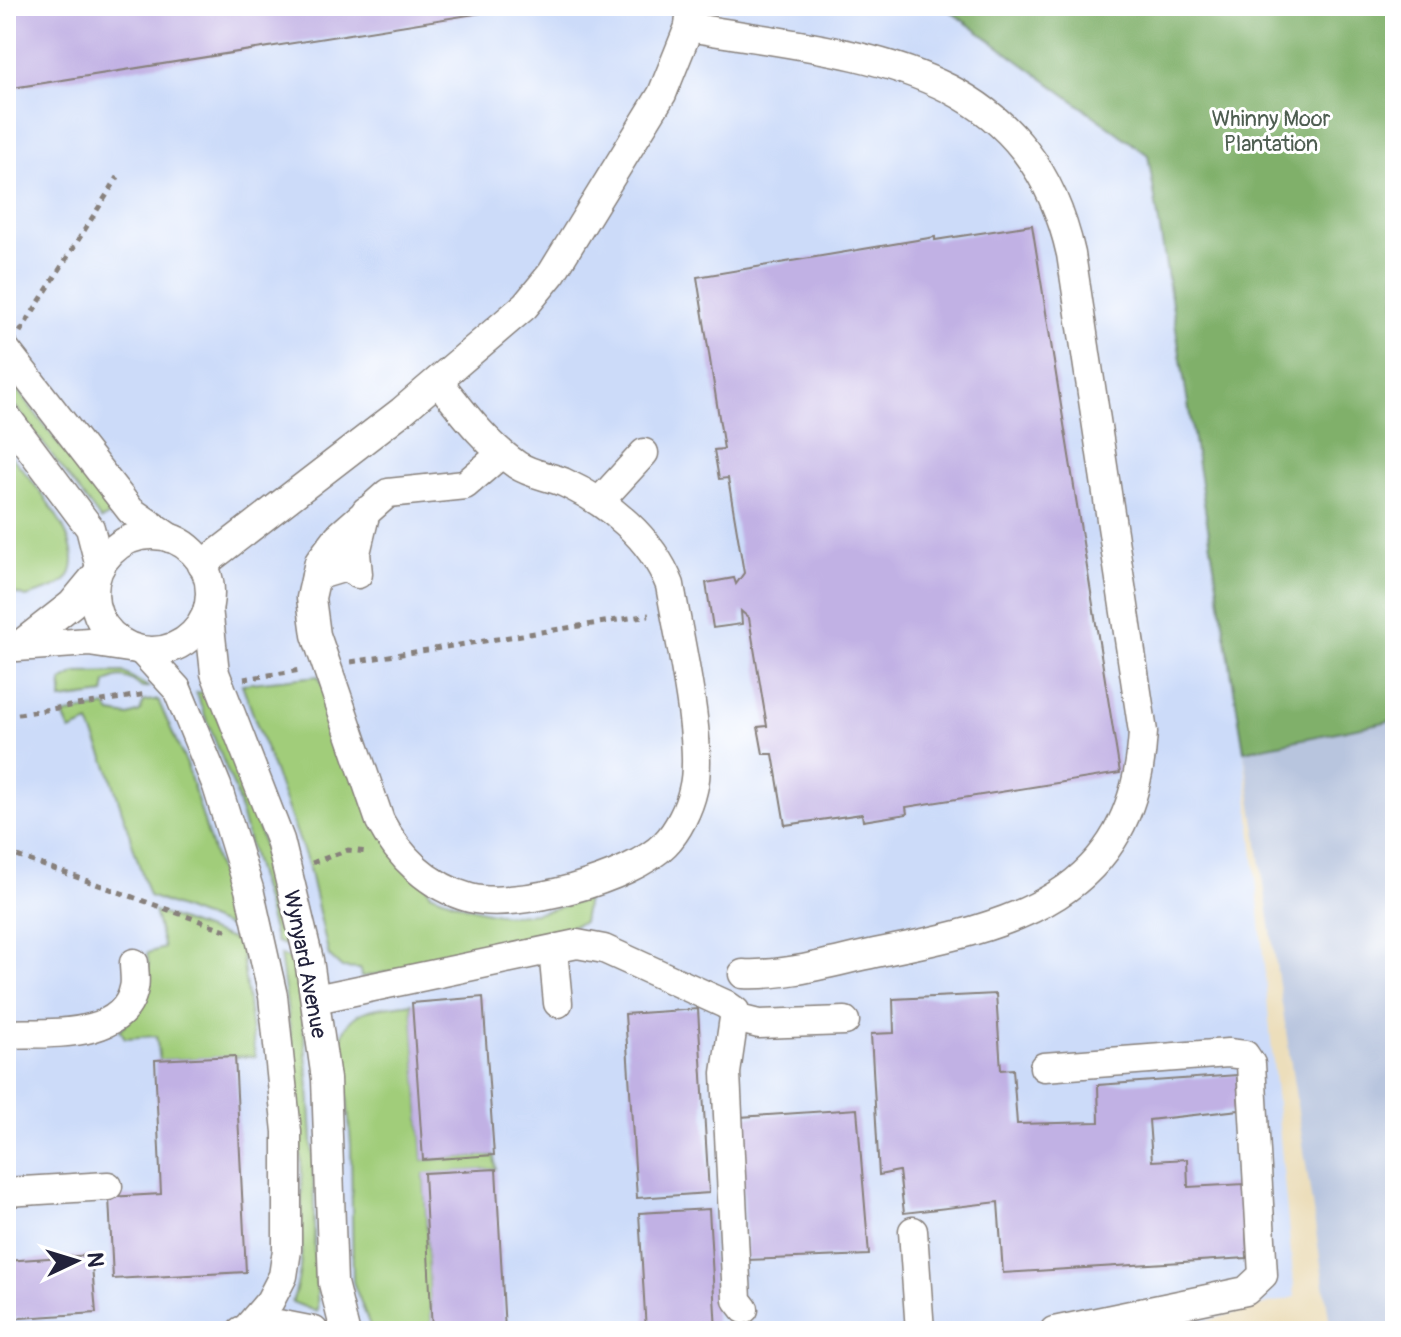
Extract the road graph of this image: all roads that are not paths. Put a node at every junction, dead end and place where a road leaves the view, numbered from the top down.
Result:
1 (690, 17) edge
2 (6, 351) edge
3 (438, 381) junction
4 (6, 416) edge
5 (644, 453) dead end
6 (501, 454) junction
7 (600, 501) junction
8 (366, 510) junction
9 (170, 538) junction
10 (202, 565) junction
11 (98, 571) junction
12 (316, 576) junction
13 (208, 608) junction
14 (11, 649) edge
15 (138, 650) junction
16 (553, 950) junction
17 (134, 963) dead end
18 (743, 974) dead end
19 (316, 999) junction
20 (558, 1003) dead end
21 (735, 1018) junction
22 (845, 1021) dead end
23 (6, 1034) edge
24 (1044, 1067) dead end
25 (108, 1186) dead end
26 (6, 1192) edge
27 (913, 1231) dead end
28 (744, 1309) dead end
29 (244, 1330) edge
30 (314, 1331) edge
31 (345, 1331) edge
32 (920, 1331) edge
33 (1054, 1331) edge

1 - 3 street
1 - 18 street
2 - 9 street
3 - 6 street
3 - 10 street
4 - 11 street
5 - 7 street
6 - 7 street
6 - 8 street
7 - 12 street
8 - 12 street
8 - 12 street
9 - 10 street
9 - 11 street
10 - 13 street
11 - 14 street
11 - 15 street
13 - 15 street
13 - 19 street, Wynyard Avenue
14 - 15 street
15 - 29 street, Wynyard Avenue
16 - 19 street
16 - 20 street
16 - 21 street
17 - 23 street
19 - 31 street, Wynyard Avenue
21 - 22 street
21 - 28 street
24 - 33 street
25 - 26 street
27 - 32 street
29 - 30 street, Wynyard Avenue

